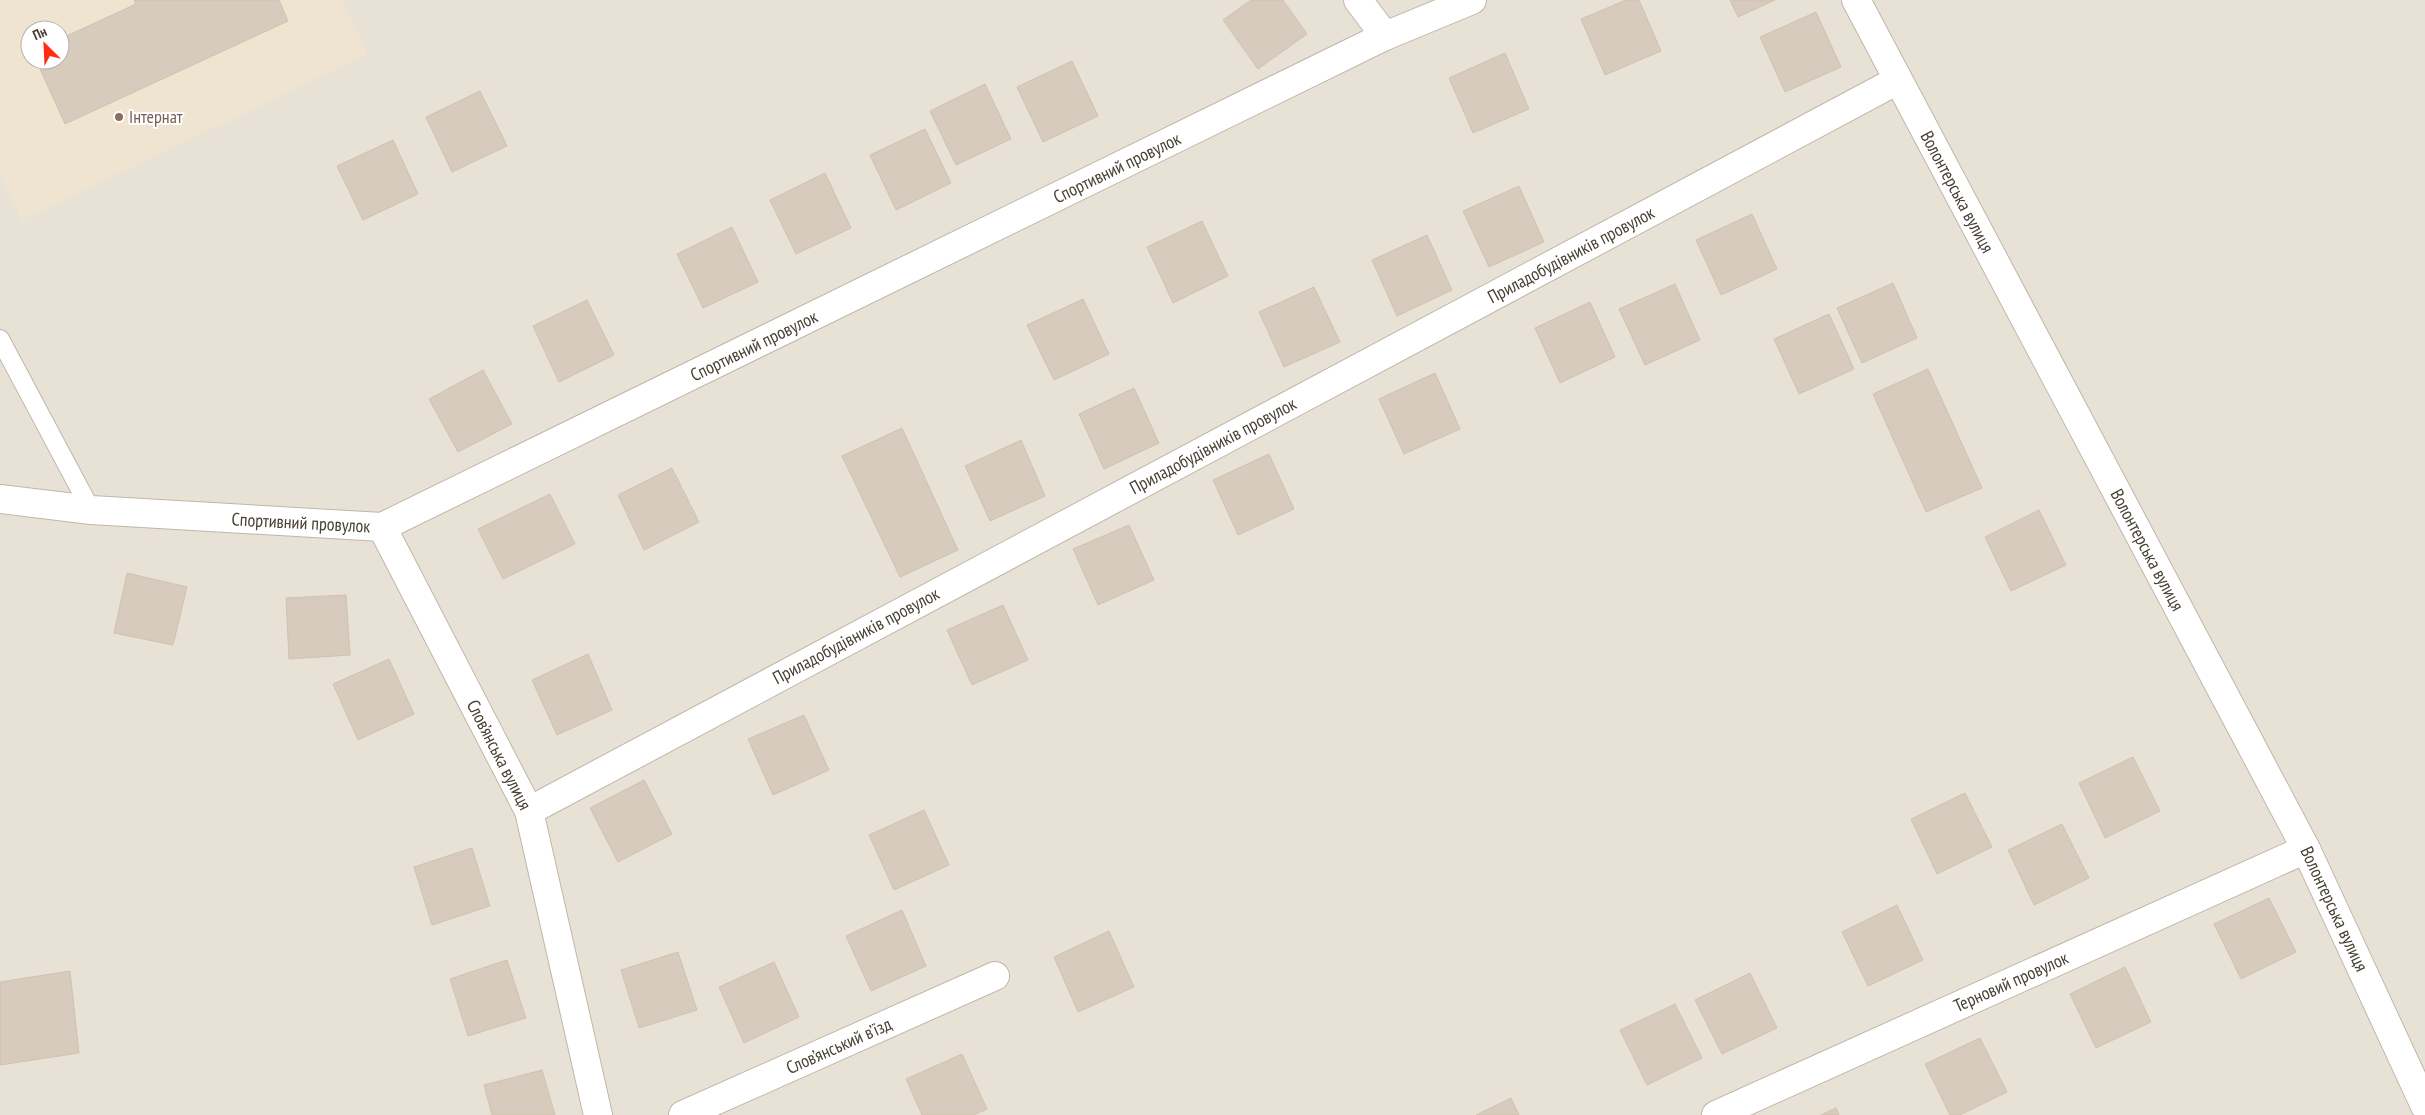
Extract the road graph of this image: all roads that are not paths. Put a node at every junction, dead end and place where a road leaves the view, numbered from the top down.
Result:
1 (1358, 0) edge
2 (1472, 0) edge
3 (1856, 0) edge
4 (1385, 36) junction
5 (1898, 80) junction
6 (0, 339) edge
7 (0, 499) edge
8 (91, 510) junction
9 (382, 528) junction
10 (529, 811) junction
11 (2306, 849) junction
12 (995, 976) dead end
13 (2425, 1106) edge
14 (598, 1115) edge
15 (683, 1115) edge
16 (1716, 1115) edge

1 - 4 street
2 - 4 street, Спортивний провулок
3 - 5 street, Волонтерська вулиця
4 - 9 street, Спортивний провулок
5 - 10 street, Приладобудівників провулок
5 - 11 street, Волонтерська вулиця
6 - 8 lane
7 - 8 street, Спортивний провулок
8 - 9 street, Спортивний провулок
9 - 10 street, Слов’янська вулиця
10 - 14 street, Слов’янська вулиця
11 - 13 street, Волонтерська вулиця
11 - 16 street, Терновий провулок
12 - 15 street, Слов’янський в’їзд

